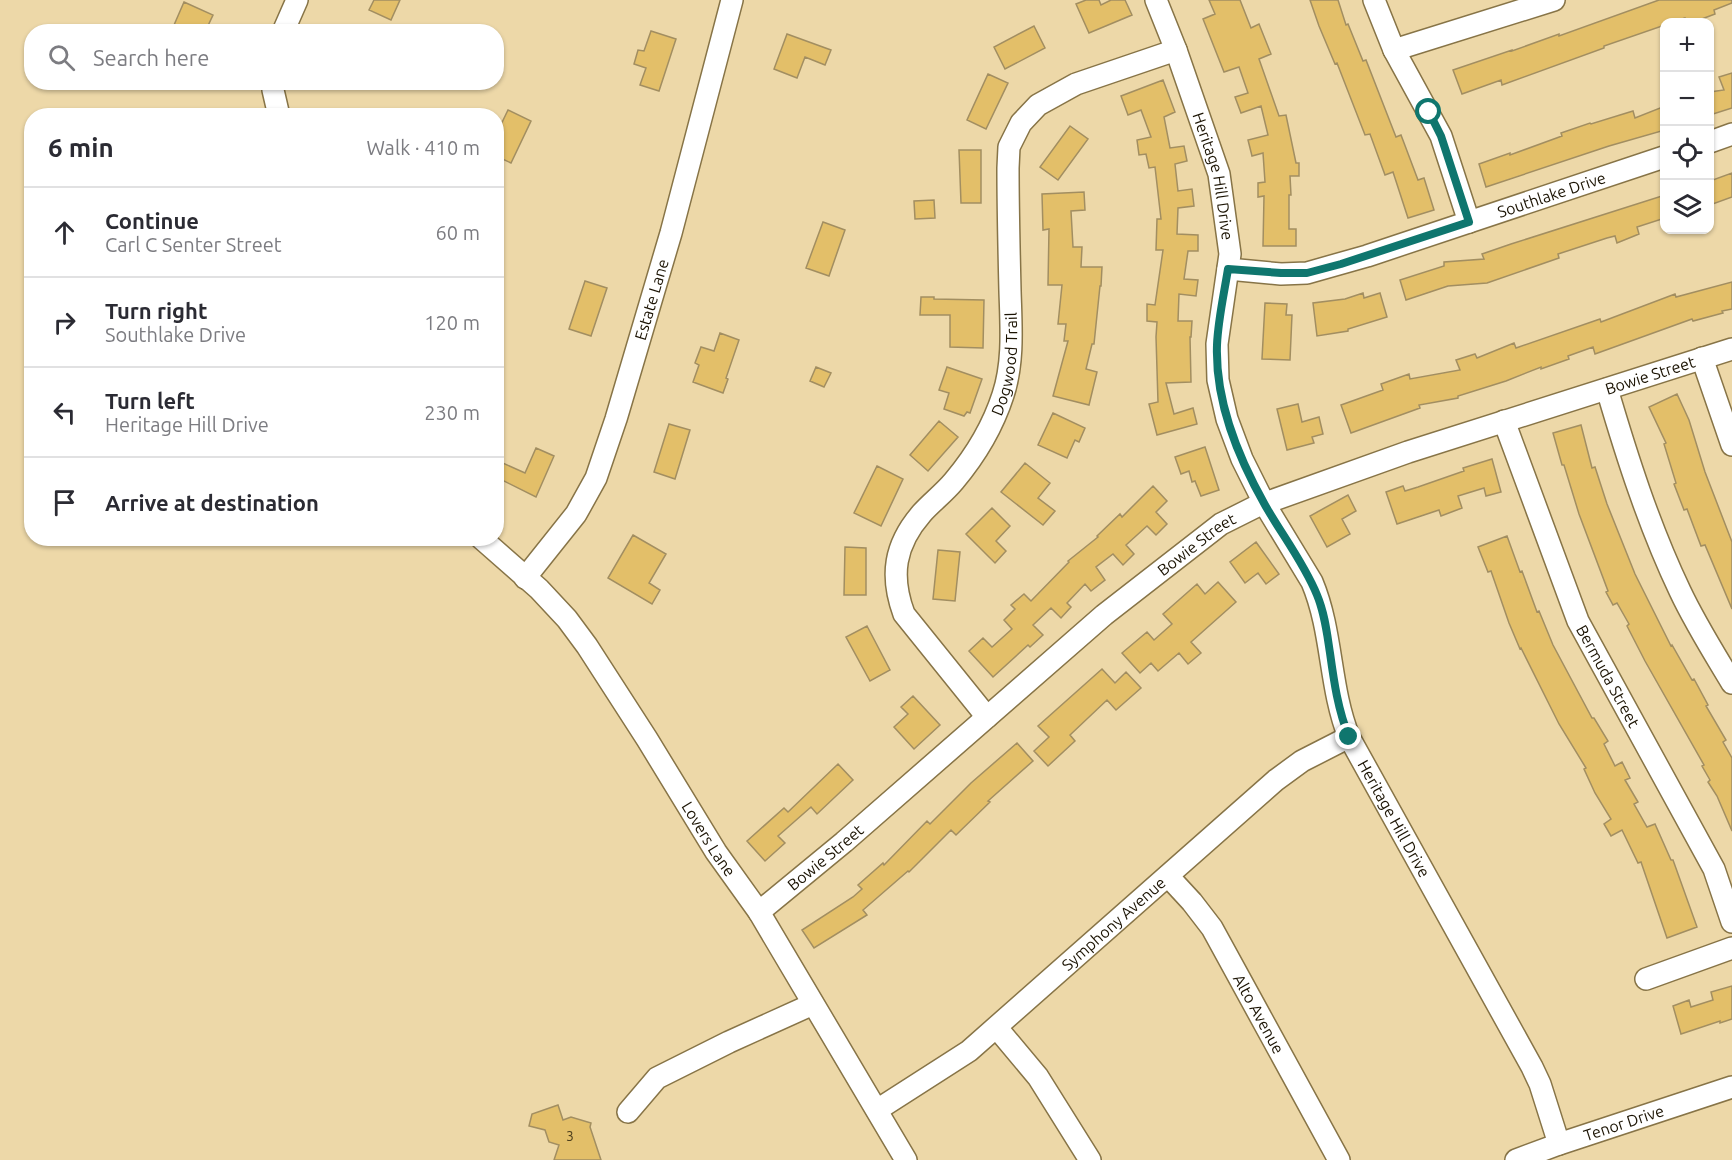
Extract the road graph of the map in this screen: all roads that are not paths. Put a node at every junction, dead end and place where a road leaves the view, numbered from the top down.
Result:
1 (297, 0) edge
2 (732, 0) edge
3 (1156, 0) edge
4 (1374, 0) edge
5 (1554, 0) edge
6 (286, 24) edge
7 (1176, 50) junction
8 (1394, 50) junction
9 (273, 90) edge
10 (277, 108) edge
11 (1732, 134) edge
12 (1714, 141) edge
13 (1660, 159) edge
14 (1469, 222) junction
15 (1228, 269) junction
16 (1732, 349) edge
17 (1702, 358) junction
18 (1607, 389) junction
19 (1503, 421) junction
20 (1732, 445) edge
21 (1264, 503) junction
22 (490, 546) edge
23 (525, 578) junction
24 (1732, 683) edge
25 (987, 717) junction
26 (1349, 737) junction
27 (1168, 876) junction
28 (759, 912) junction
29 (1732, 922) edge
30 (1732, 948) edge
31 (1646, 979) dead end
32 (813, 1004) junction
33 (997, 1028) junction
34 (1732, 1087) edge
35 (877, 1110) junction
36 (628, 1112) dead end
37 (1559, 1144) junction
38 (906, 1160) edge
39 (1090, 1160) edge
40 (1339, 1160) edge
41 (1516, 1160) edge

1 - 6 street
2 - 23 street, Estate Lane
3 - 7 street, Heritage Hill Drive
4 - 8 street
5 - 8 street
7 - 15 street, Heritage Hill Drive
7 - 25 street, Dogwood Trail
8 - 14 street
9 - 10 street
11 - 12 street
13 - 14 street, Southlake Drive
14 - 15 street, Southlake Drive
15 - 21 street, Heritage Hill Drive
16 - 17 street, Bowie Street
17 - 18 street, Bowie Street
17 - 20 street
18 - 19 street, Bowie Street
18 - 24 street
19 - 21 street, Bowie Street
19 - 29 street, Bermuda Street
21 - 25 street, Bowie Street
21 - 26 street, Heritage Hill Drive
22 - 23 street, Lovers Lane
23 - 28 street, Lovers Lane
25 - 28 street, Bowie Street
26 - 27 street, Symphony Avenue
26 - 37 street, Heritage Hill Drive
27 - 33 street, Symphony Avenue
27 - 40 street, Alto Avenue
28 - 32 street, Lovers Lane
30 - 31 street
32 - 35 street, Lovers Lane
32 - 36 street
33 - 35 street, Symphony Avenue
33 - 39 street
34 - 37 street, Tenor Drive
35 - 38 street, Lovers Lane
37 - 41 street, Tenor Drive

